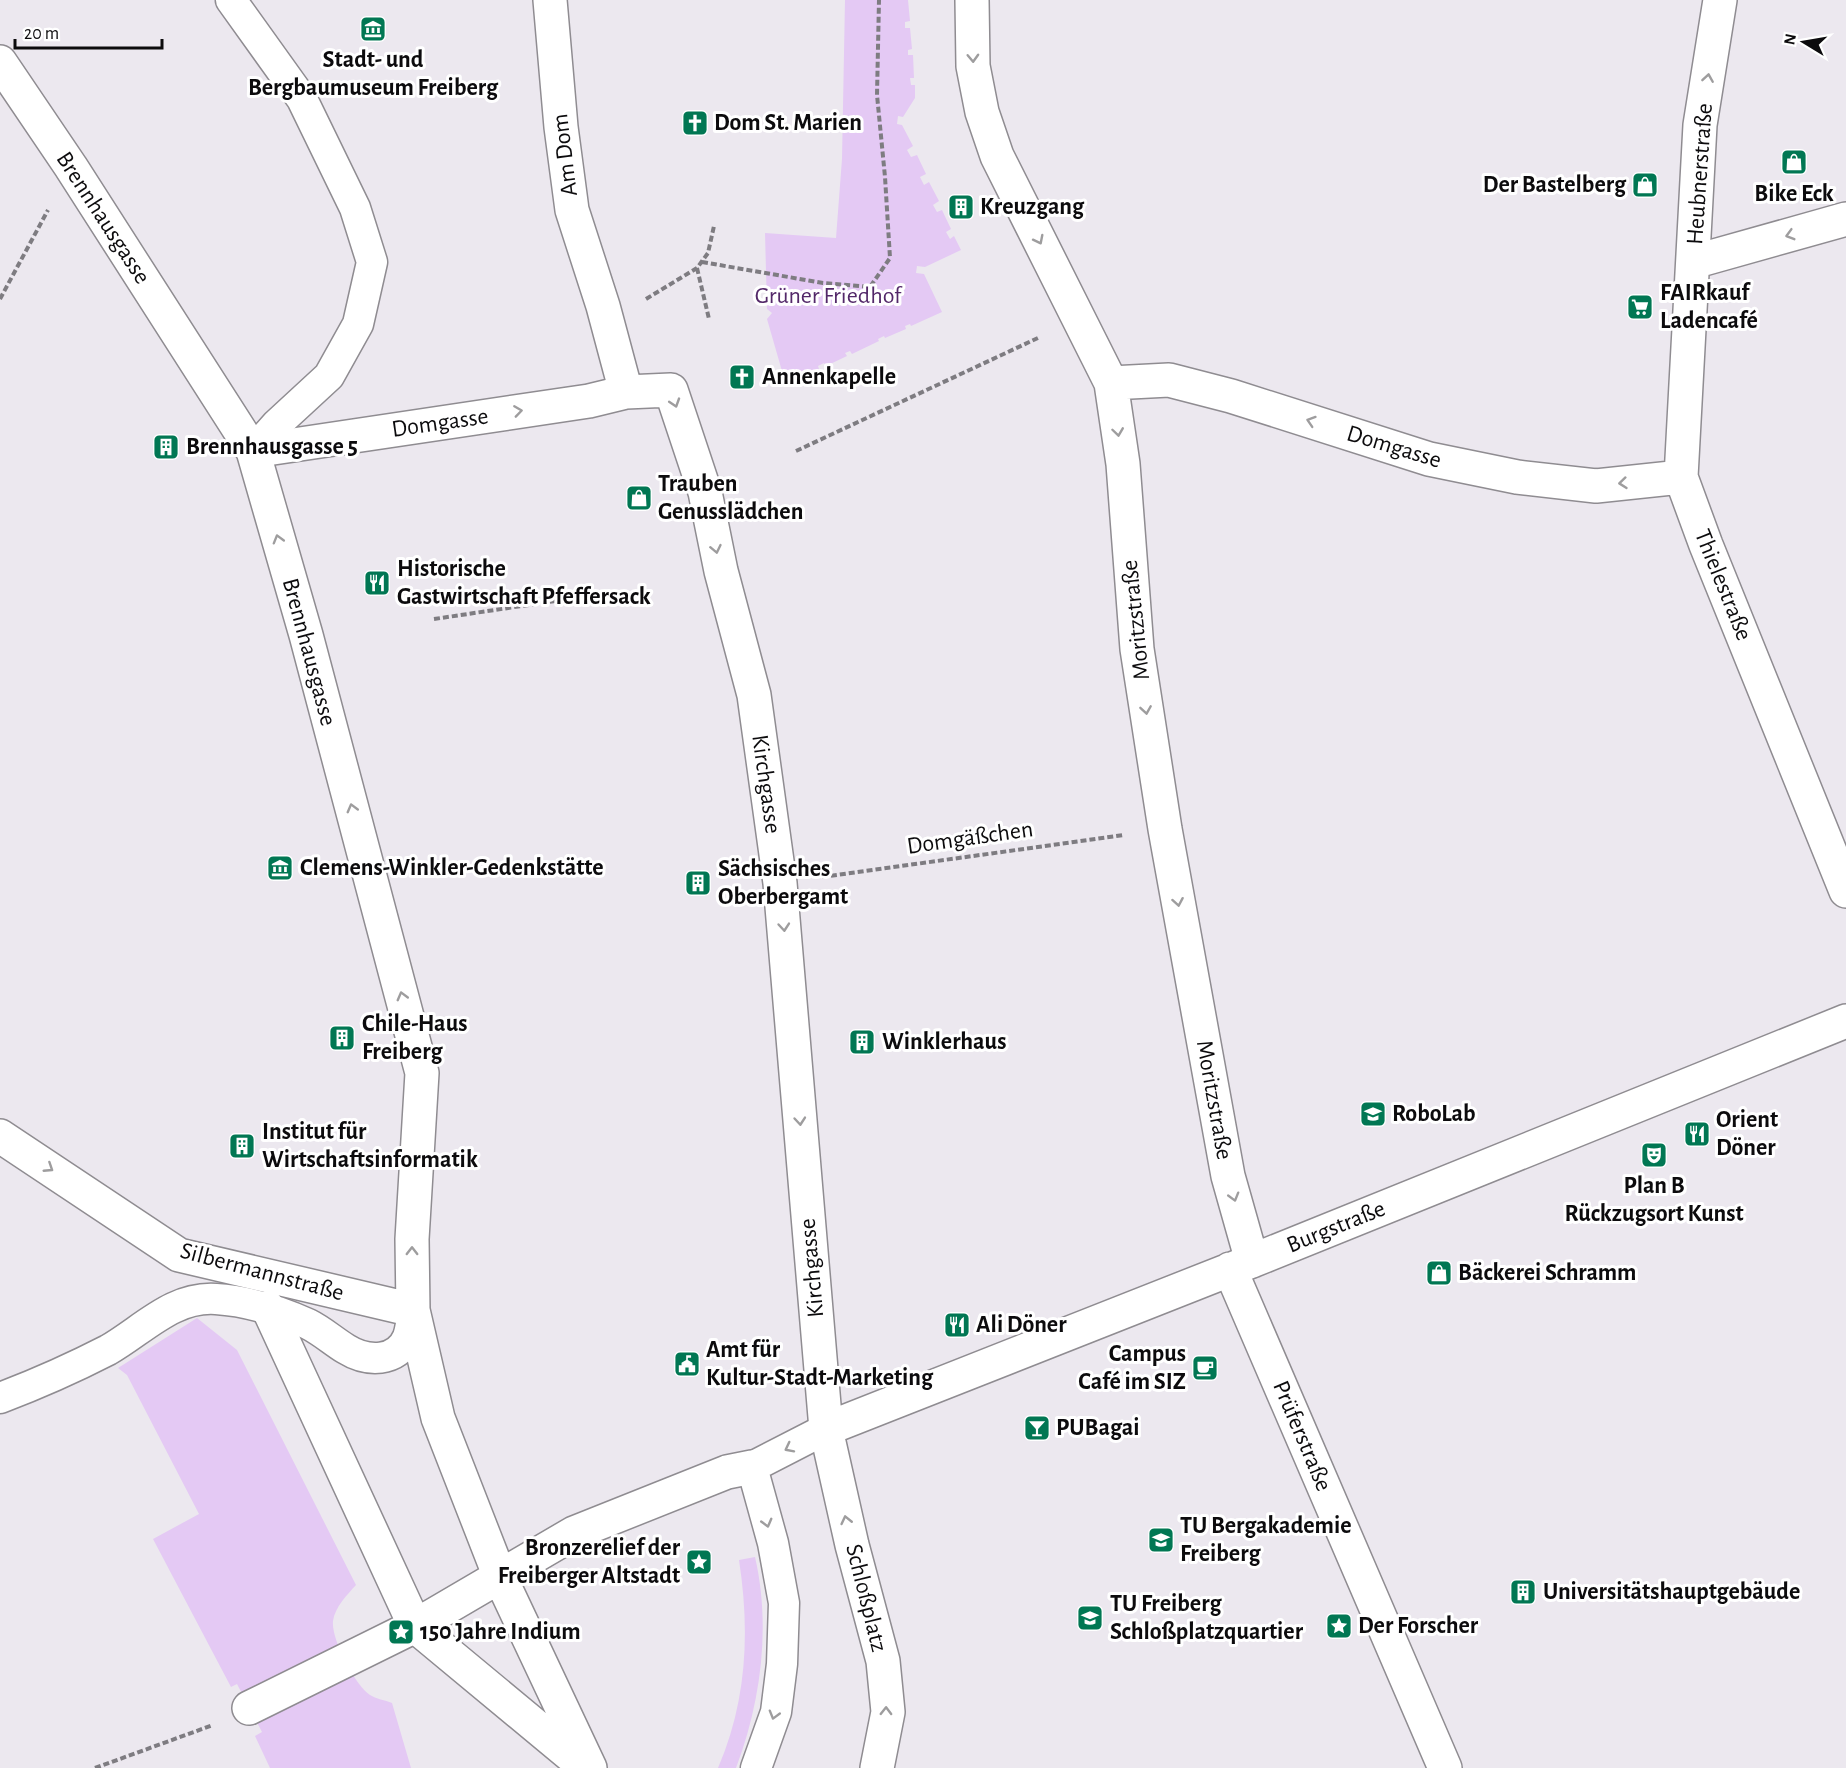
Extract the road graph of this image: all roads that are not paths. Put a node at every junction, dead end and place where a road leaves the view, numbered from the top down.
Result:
1 (231, 0) edge
2 (550, 0) edge
3 (972, 0) edge
4 (1720, 0) edge
5 (0, 62) edge
6 (1846, 219) edge
7 (1694, 262) junction
8 (1111, 383) junction
9 (626, 392) junction
10 (253, 450) junction
11 (1682, 477) junction
12 (1846, 891) edge
13 (1846, 1021) edge
14 (0, 1136) edge
15 (1241, 1265) junction
16 (268, 1308) junction
17 (413, 1310) junction
18 (0, 1398) edge
19 (825, 1429) junction
20 (739, 1469) junction
21 (500, 1576) junction
22 (415, 1626) junction
23 (249, 1708) dead end
24 (588, 1768) edge
25 (756, 1768) edge
26 (877, 1768) edge
27 (1445, 1768) edge

1 - 10 lane
2 - 9 street, Am Dom
3 -> 8 street, Moritzstraße
7 -> 4 street, Heubnerstraße
5 - 10 street, Brennhausgasse
6 -> 7 street, Heubnerstraße
7 - 11 street, Thielestraße
11 -> 8 street, Domgasse
8 -> 15 street, Moritzstraße
10 -> 9 street, Domgasse
9 -> 19 street, Kirchgasse
17 -> 10 street, Brennhausgasse
11 - 12 street, Thielestraße
13 - 15 street, Burgstraße
14 -> 17 street, Silbermannstraße
15 - 19 street, Burgstraße
15 - 27 street, Prüferstraße
16 - 17 lane
16 - 18 lane
16 - 22 street
17 - 21 street, Brennhausgasse
19 -> 20 lane
26 -> 19 street, Schloßplatz
20 - 21 street
20 -> 25 lane
21 - 22 street
21 - 24 street, Brennhausgasse
22 - 23 street
22 - 24 street

